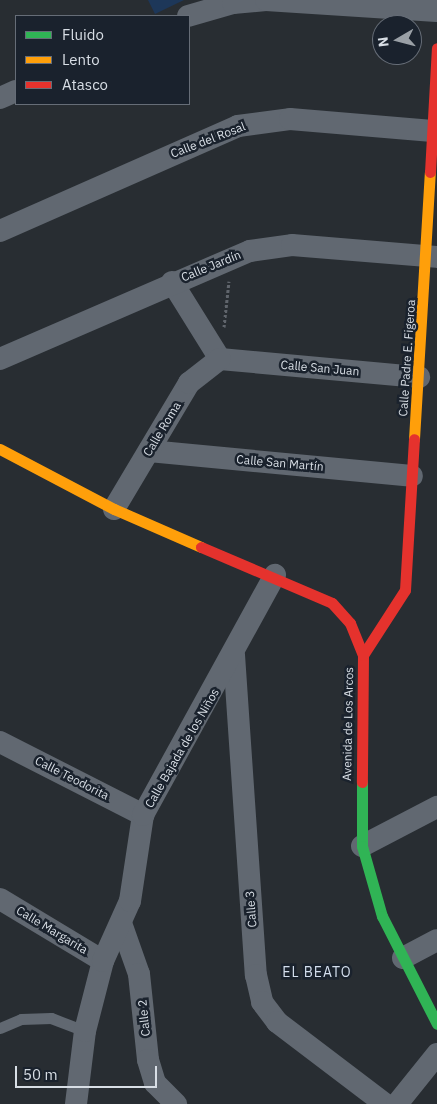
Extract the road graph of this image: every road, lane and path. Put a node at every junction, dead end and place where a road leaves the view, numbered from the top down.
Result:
1 (437, 11) edge
2 (190, 15) edge
3 (437, 48) edge
4 (15, 91) edge
5 (0, 98) edge
6 (432, 131) junction
7 (0, 231) edge
8 (232, 256) junction
9 (433, 257) edge
10 (172, 282) junction
11 (0, 359) edge
12 (220, 359) junction
13 (419, 376) junction
14 (0, 449) edge
15 (149, 451) junction
16 (412, 476) junction
17 (114, 509) junction
18 (275, 575) junction
19 (234, 655) junction
20 (362, 655) junction
21 (0, 742) edge
22 (437, 807) edge
23 (144, 815) junction
24 (362, 846) junction
25 (0, 899) edge
26 (122, 926) junction
27 (437, 940) edge
28 (403, 958) junction
29 (103, 961) junction
30 (437, 1024) edge
31 (0, 1028) edge
32 (85, 1032) junction
33 (437, 1054) edge
34 (76, 1104) edge
35 (176, 1104) edge
36 (385, 1104) edge
37 (397, 1104) edge

1 - 2 street
3 - 6 main road, Calle Padre E. Figeroa
4 - 5 street
6 - 7 street, Calle del Rosal
6 - 9 main road, Calle Padre E. Figeroa
8 - 9 street, Calle Jardín
8 - 10 street, Calle Jardín
8 - 12 path
9 - 13 main road, Calle Padre E. Figeroa
10 - 11 street, Calle Jardín
10 - 12 street
12 - 13 street, Calle San Juan
12 - 15 street, Calle Roma
13 - 16 main road, Calle Padre E. Figeroa
14 - 17 main road, Avenida de Los Arcos
15 - 16 street, Calle San Martín
15 - 17 street, Calle Roma
16 - 20 main road, Calle Padre E. Figeroa
17 - 18 main road, Avenida de Los Arcos
18 - 19 street, Calle Bajada de los Niños
18 - 20 main road, Avenida de Los Arcos
19 - 23 street, Calle Bajada de los Niños
19 - 36 street, Calle 3
20 - 24 main road, Avenida de Los Arcos
21 - 23 street, Calle Teodorita
22 - 24 street
23 - 26 street, Calle Bajada de los Niños
24 - 28 main road, Avenida de Los Arcos
25 - 29 street, Calle Margarita
26 - 29 street, Calle Bajada de los Niños
26 - 35 street, Calle 2
27 - 28 street
28 - 30 main road, Avenida de Los Arcos
29 - 32 street, Calle Bajada de los Niños
31 - 32 lane
32 - 34 street, Calle Bajada de los Niños
33 - 37 street

